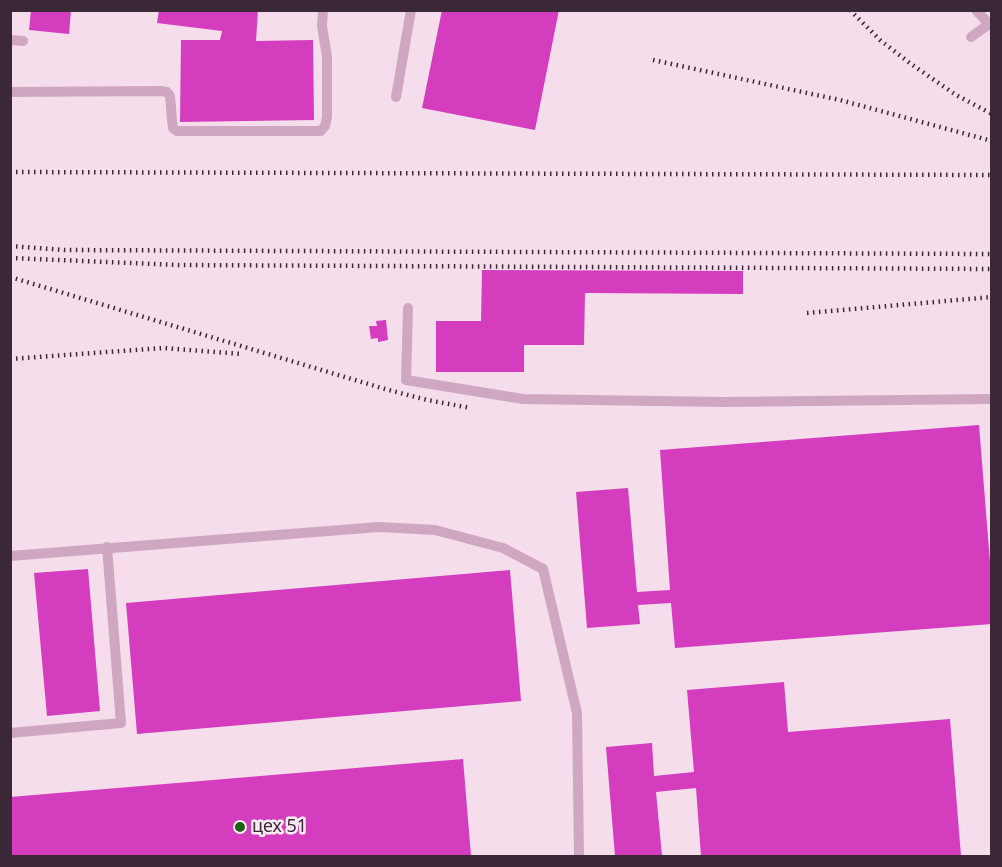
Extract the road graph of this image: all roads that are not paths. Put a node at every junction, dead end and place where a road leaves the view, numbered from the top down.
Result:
1 (324, 10) edge
2 (411, 10) edge
3 (976, 10) edge
4 (990, 23) edge
5 (970, 37) dead end
6 (10, 40) edge
7 (23, 41) dead end
8 (10, 92) edge
9 (396, 97) dead end
10 (408, 308) dead end
11 (992, 399) edge
12 (107, 547) junction
13 (10, 555) edge
14 (10, 733) edge
15 (579, 856) edge

1 - 8 lane
2 - 9 lane
3 - 4 lane
4 - 5 lane
6 - 7 lane
10 - 11 lane
12 - 13 lane
12 - 14 lane
12 - 15 lane

